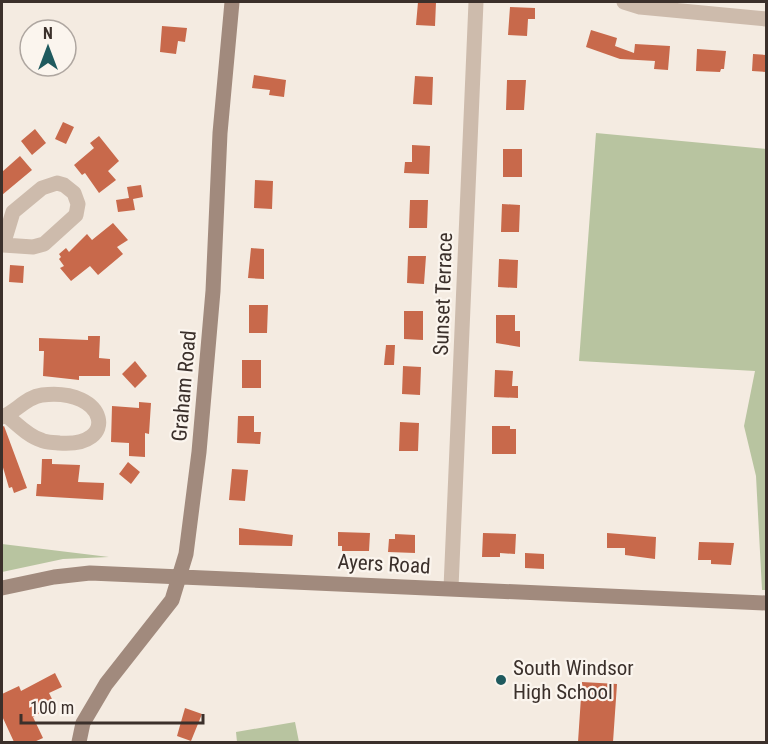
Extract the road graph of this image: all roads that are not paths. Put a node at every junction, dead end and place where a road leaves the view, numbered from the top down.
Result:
1 (232, 2) edge
2 (476, 2) edge
3 (624, 2) edge
4 (766, 19) edge
5 (2, 245) edge
6 (4, 416) edge
7 (180, 577) junction
8 (2, 588) edge
9 (451, 588) junction
10 (766, 603) edge
11 (79, 742) edge

1 - 7 street, Graham Road
2 - 9 street, Sunset Terrace
3 - 4 street
5 - 5 street
6 - 6 street
7 - 8 street, Ayers Road
7 - 9 street, Ayers Road
7 - 11 street, Graham Road
9 - 10 street, Ayers Road

